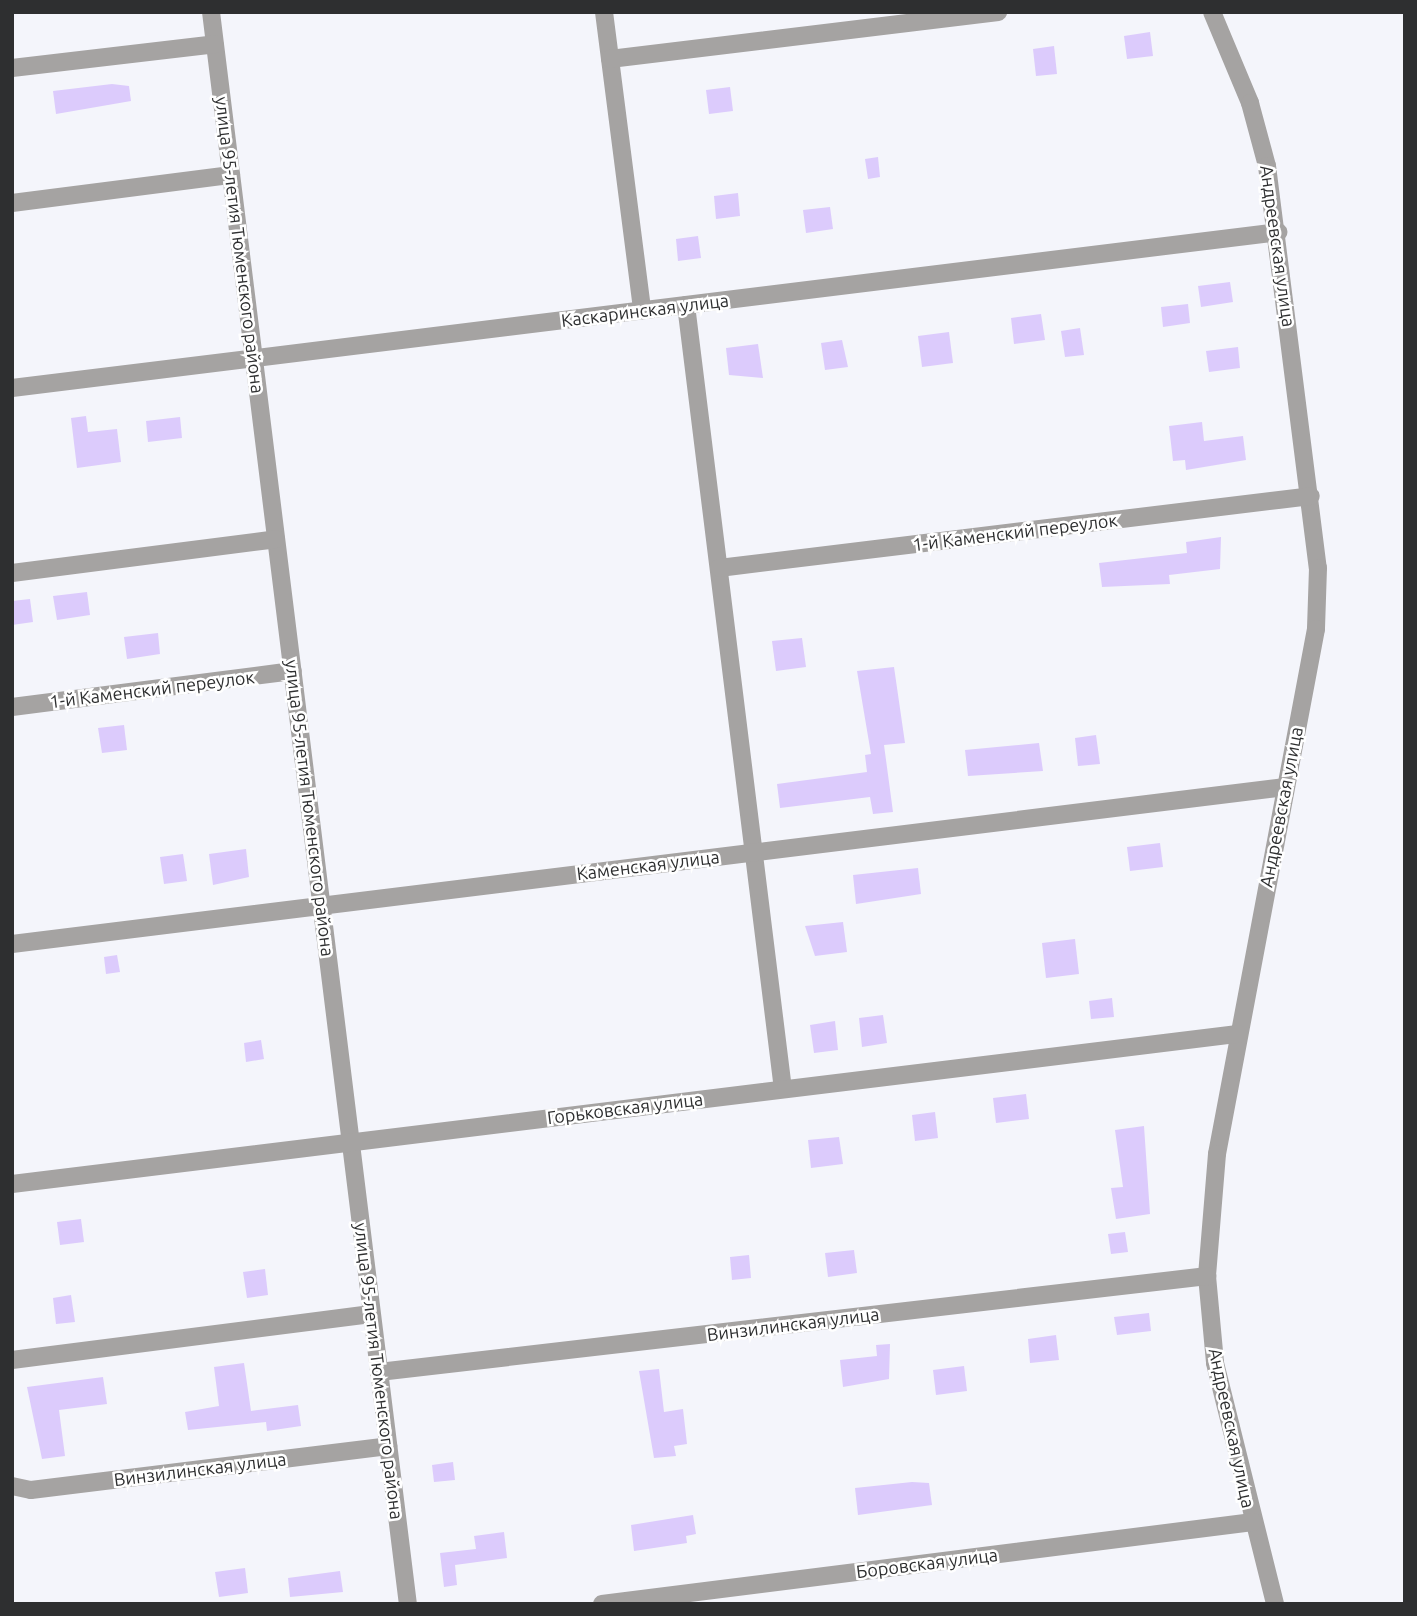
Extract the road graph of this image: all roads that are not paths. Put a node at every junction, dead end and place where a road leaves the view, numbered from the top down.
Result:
1 (211, 12) edge
2 (604, 12) edge
3 (998, 12) edge
4 (1212, 12) edge
5 (215, 44) junction
6 (610, 59) junction
7 (12, 68) edge
8 (231, 175) junction
9 (12, 203) edge
10 (1278, 232) junction
11 (686, 305) junction
12 (642, 310) junction
13 (255, 358) junction
14 (12, 388) edge
15 (1311, 496) junction
16 (276, 539) junction
17 (719, 568) junction
18 (12, 573) edge
19 (293, 671) junction
20 (12, 707) edge
21 (1285, 787) junction
22 (753, 852) junction
23 (323, 904) junction
24 (12, 944) edge
25 (1238, 1034) junction
26 (783, 1089) junction
27 (351, 1142) junction
28 (12, 1184) edge
29 (1207, 1276) junction
30 (371, 1314) junction
31 (12, 1360) edge
32 (379, 1373) junction
33 (388, 1446) junction
34 (12, 1486) edge
35 (1253, 1522) junction
36 (408, 1604) edge
37 (602, 1604) edge
38 (1275, 1604) edge

1 - 5 street, улица 95-летия Тюменского района
2 - 6 street
3 - 6 street
4 - 10 street, Андреевская улица
5 - 7 street
5 - 8 street, улица 95-летия Тюменского района
6 - 12 street
8 - 9 street
8 - 13 street, улица 95-летия Тюменского района
10 - 11 street, Каскаринская улица
10 - 15 street, Андреевская улица
11 - 12 street, Каскаринская улица
11 - 17 street
12 - 13 street, Каскаринская улица
13 - 14 street, Каскаринская улица
13 - 16 street, улица 95-летия Тюменского района
15 - 17 street, 1-й Каменский переулок
15 - 21 street, Андреевская улица
16 - 18 street
16 - 19 street, улица 95-летия Тюменского района
17 - 22 street
19 - 20 street, 1-й Каменский переулок
19 - 23 street, улица 95-летия Тюменского района
21 - 22 street, Каменская улица
21 - 25 street, Андреевская улица
22 - 23 street, Каменская улица
22 - 26 street
23 - 24 street, Каменская улица
23 - 27 street, улица 95-летия Тюменского района
25 - 26 street, Горьковская улица
25 - 29 street, Андреевская улица
26 - 27 street, Горьковская улица
27 - 28 street, Горьковская улица
27 - 30 street, улица 95-летия Тюменского района
29 - 32 street, Винзилинская улица
29 - 35 street, Андреевская улица
30 - 31 street
30 - 32 street, улица 95-летия Тюменского района
32 - 33 street, улица 95-летия Тюменского района
33 - 34 street, Винзилинская улица
33 - 36 street, улица 95-летия Тюменского района
35 - 37 street, Боровская улица
35 - 38 street, Андреевская улица

